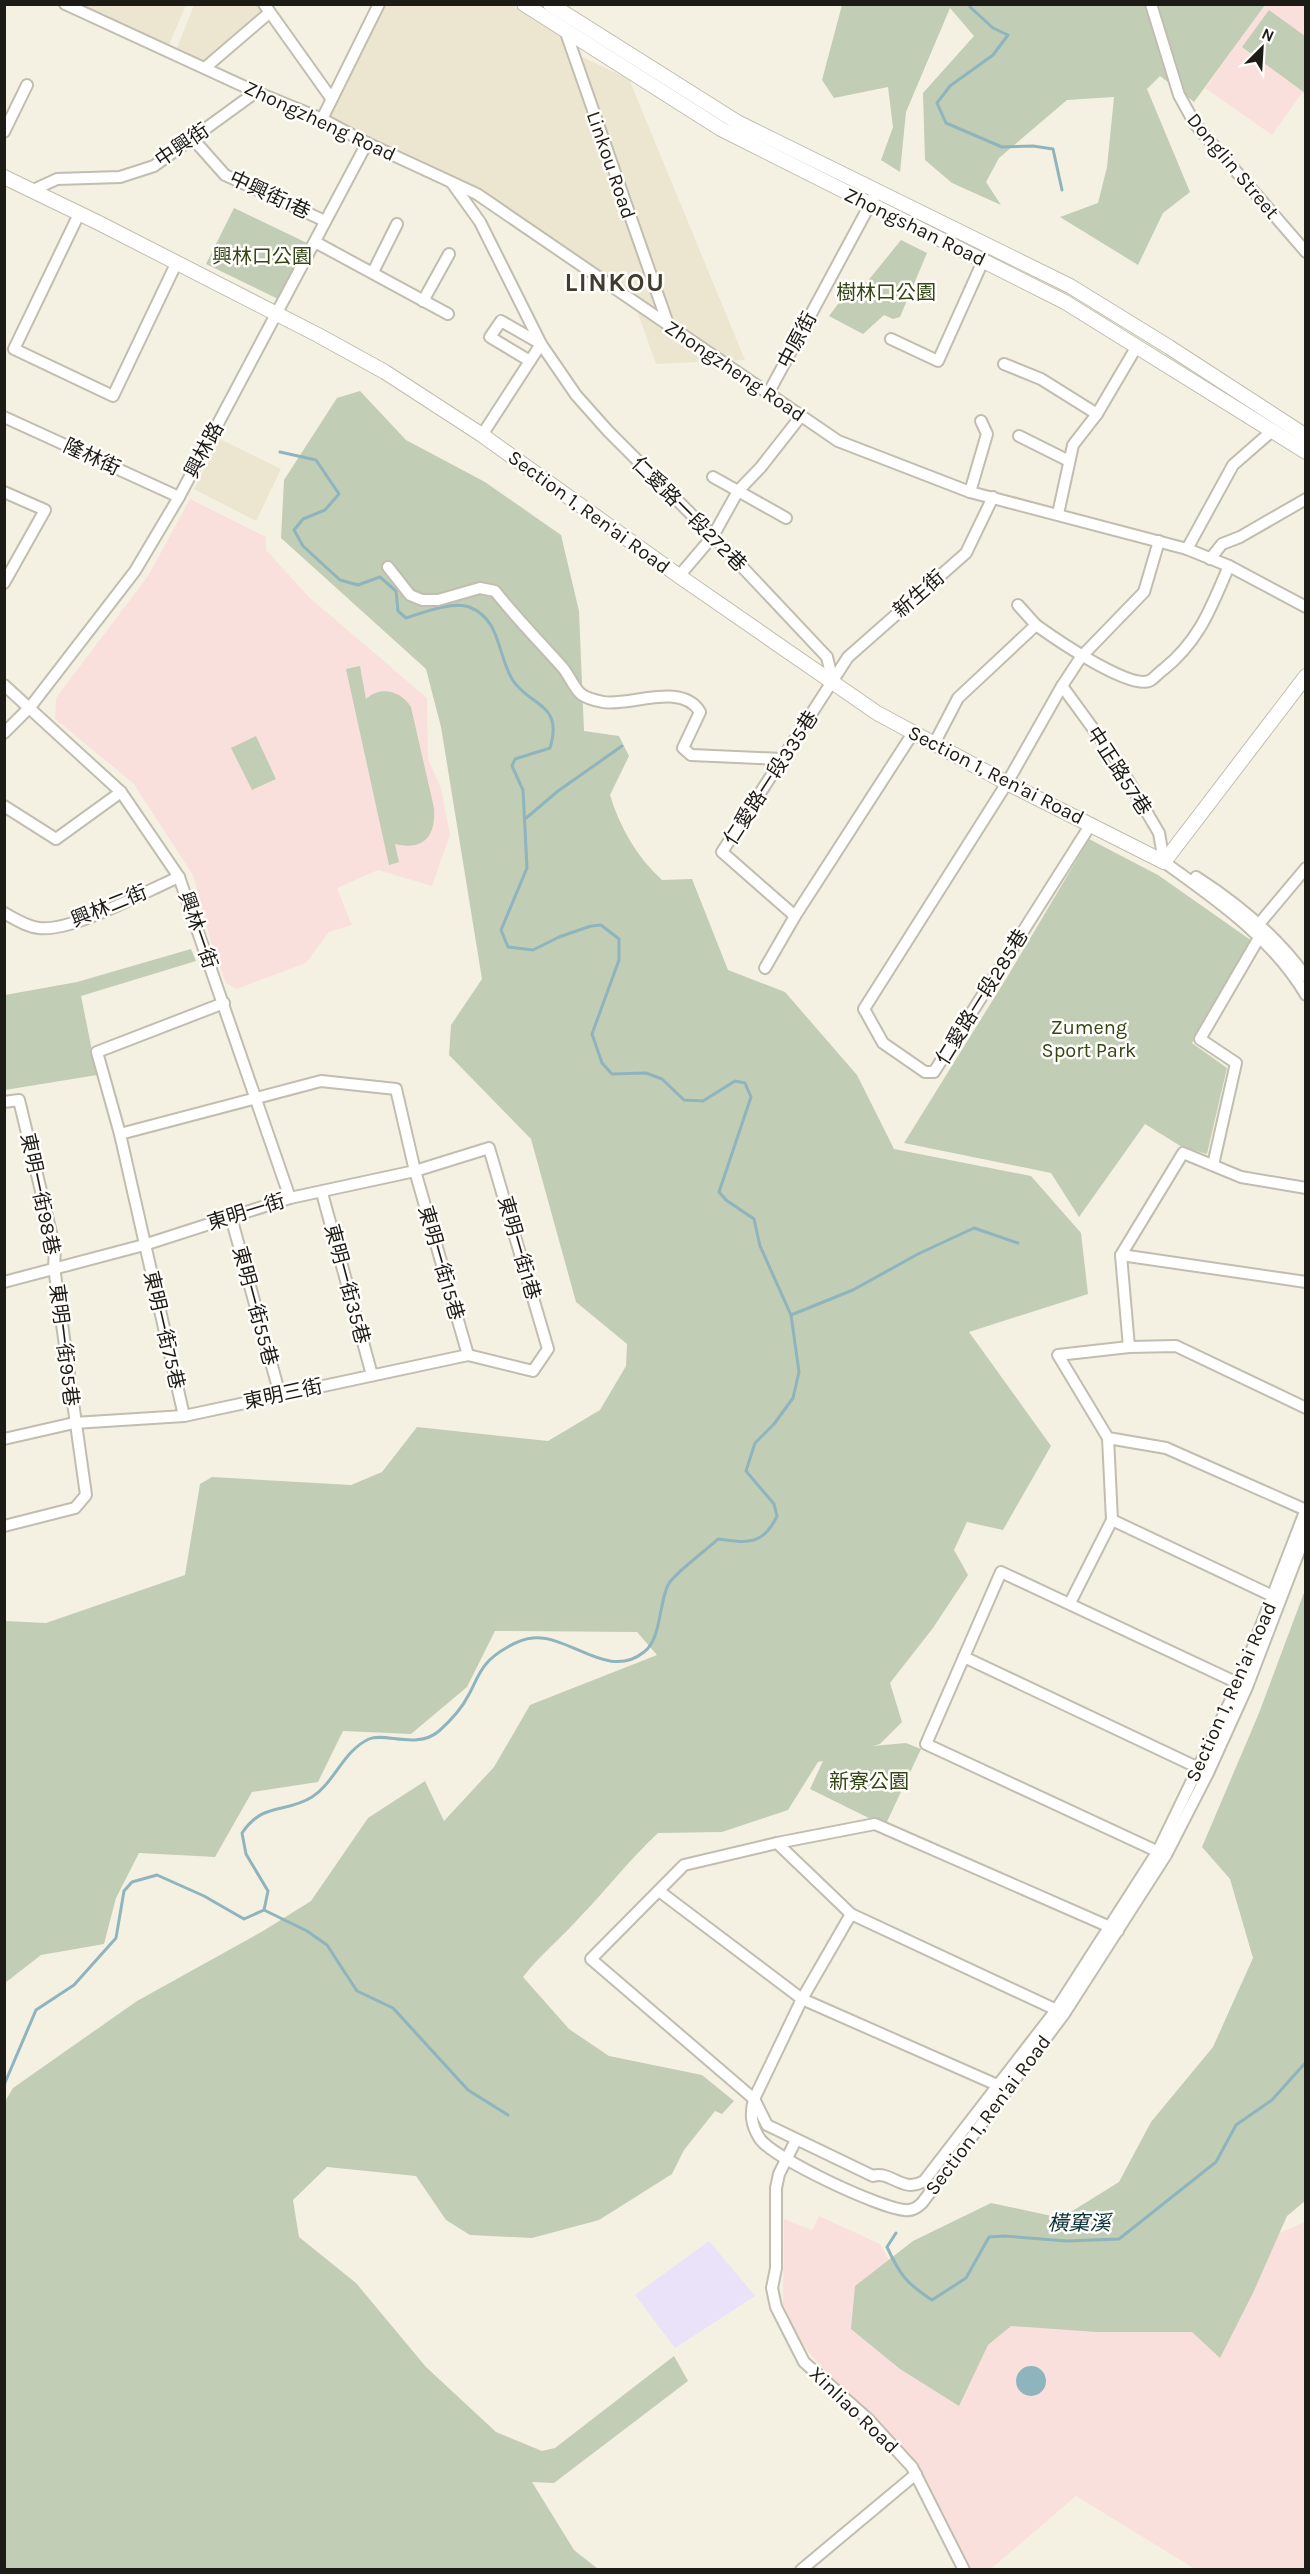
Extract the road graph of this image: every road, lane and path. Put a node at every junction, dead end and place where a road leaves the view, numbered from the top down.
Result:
1 (65, 4) edge
2 (378, 4) edge
3 (524, 4) edge
4 (1151, 4) edge
5 (556, 6) edge
6 (267, 9) edge
7 (564, 28) junction
8 (206, 68) junction
9 (27, 85) dead end
10 (256, 92) junction
11 (332, 98) junction
12 (322, 119) junction
13 (4, 132) edge
14 (193, 139) junction
15 (366, 143) junction
16 (4, 177) edge
17 (450, 180) junction
18 (31, 191) junction
19 (873, 199) junction
20 (80, 214) junction
21 (325, 221) junction
22 (397, 224) dead end
23 (315, 242) junction
24 (1305, 252) edge
25 (449, 254) dead end
26 (984, 261) junction
27 (176, 264) junction
28 (373, 272) junction
29 (423, 301) junction
30 (277, 314) junction
31 (448, 314) dead end
32 (668, 324) junction
33 (891, 339) dead end
34 (542, 344) junction
35 (1137, 346) junction
36 (530, 361) junction
37 (1004, 364) dead end
38 (769, 392) junction
39 (1097, 414) junction
40 (801, 416) junction
41 (4, 417) edge
42 (981, 421) dead end
43 (1273, 430) junction
44 (482, 435) junction
45 (1018, 435) dead end
46 (1305, 436) edge
47 (1305, 452) edge
48 (1069, 460) junction
49 (713, 477) dead end
50 (738, 491) junction
51 (4, 492) edge
52 (970, 492) junction
53 (178, 497) junction
54 (993, 497) junction
55 (1305, 499) edge
56 (1058, 514) junction
57 (786, 518) dead end
58 (713, 536) junction
59 (1159, 541) junction
60 (1187, 549) junction
61 (1210, 559) junction
62 (1229, 566) junction
63 (388, 567) dead end
64 (679, 576) junction
65 (4, 583) edge
66 (1018, 605) dead end
67 (1305, 607) edge
68 (1035, 625) junction
69 (1081, 657) junction
70 (1305, 676) edge
71 (833, 682) junction
72 (4, 685) edge
73 (1062, 686) junction
74 (31, 706) junction
75 (4, 733) edge
76 (912, 733) junction
77 (934, 744) junction
78 (782, 759) junction
79 (1008, 783) junction
80 (122, 792) junction
81 (4, 806) edge
82 (1091, 824) junction
83 (1164, 861) junction
84 (1305, 868) edge
85 (179, 877) junction
86 (4, 913) edge
87 (795, 916) junction
88 (1259, 924) junction
89 (1260, 936) junction
90 (765, 968) dead end
91 (1305, 977) edge
92 (1305, 994) edge
93 (224, 1003) junction
94 (257, 1098) junction
95 (4, 1102) edge
96 (120, 1134) junction
97 (489, 1148) joint
98 (1213, 1165) junction
99 (415, 1171) junction
100 (1305, 1188) edge
101 (322, 1193) junction
102 (290, 1198) junction
103 (231, 1217) junction
104 (144, 1245) junction
105 (1121, 1255) junction
106 (54, 1267) junction
107 (4, 1282) edge
108 (1305, 1282) edge
109 (1129, 1347) junction
110 (548, 1349) joint
111 (468, 1355) junction
112 (372, 1375) junction
113 (280, 1395) junction
114 (1305, 1408) edge
115 (184, 1416) junction
116 (74, 1423) junction
117 (1108, 1438) junction
118 (4, 1439) edge
119 (1305, 1510) edge
120 (1112, 1520) junction
121 (4, 1526) edge
122 (1305, 1533) edge
123 (1277, 1598) junction
124 (1071, 1603) junction
125 (964, 1657) junction
126 (1243, 1685) junction
127 (1204, 1771) junction
128 (777, 1844) junction
129 (1162, 1853) junction
130 (659, 1891) junction
131 (851, 1914) junction
132 (1114, 1929) junction
133 (802, 1999) junction
134 (1060, 2012) junction
135 (1003, 2087) junction
136 (754, 2099) junction
137 (796, 2140) junction
138 (786, 2160) junction
139 (916, 2474) junction
140 (801, 2570) edge
141 (964, 2570) edge

1 - 8 street, Zhongzheng Road
2 - 11 street
3 - 7 main road, Zhongshan Road
4 - 24 street, Donglin Street
5 - 7 street, Linkou Road
5 - 19 main road, Zhongshan Road
6 - 8 street
6 - 11 street
7 - 19 main road, Zhongshan Road
7 - 32 street, Linkou Road
8 - 10 street, Zhongzheng Road
9 - 13 street
10 - 12 street, Zhongzheng Road
10 - 14 street, 中興街
11 - 12 street
12 - 15 street, Zhongzheng Road
14 - 18 street, 中興街
14 - 21 street, 中興街1巷
15 - 17 street, Zhongzheng Road
15 - 21 street, 興林路
16 - 18 main road, Section 1, Ren'ai Road
17 - 32 street, Zhongzheng Road
17 - 34 street, 仁愛路一段272巷
18 - 20 main road, Section 1, Ren'ai Road
19 - 26 main road, Zhongshan Road
19 - 38 street, 中原街
19 - 46 main road, Zhongshan Road
20 - 27 main road, Section 1, Ren'ai Road
20 - 27 street
21 - 23 street, 興林路
22 - 28 street
23 - 28 street
23 - 30 street, 興林路
25 - 29 street
26 - 33 street
26 - 35 main road, Zhongshan Road
27 - 30 main road, Section 1, Ren'ai Road
28 - 29 street
29 - 31 street
30 - 44 main road, Section 1, Ren'ai Road
30 - 53 street, 興林路
32 - 38 street, Zhongzheng Road
34 - 36 street
34 - 36 street
34 - 58 street, 仁愛路一段272巷
35 - 39 street
35 - 43 main road, Zhongshan Road
36 - 44 street
37 - 39 street
38 - 40 street, Zhongzheng Road
39 - 48 street
40 - 50 street
40 - 52 street, Zhongzheng Road
41 - 53 street, 隆林街
42 - 52 street
43 - 47 main road, Zhongshan Road
43 - 60 street
44 - 64 main road, Section 1, Ren'ai Road
45 - 48 street
48 - 56 street
49 - 50 street
50 - 57 street
50 - 58 street
51 - 65 street
52 - 54 street, Zhongzheng Road
53 - 74 street, 興林路
54 - 56 street, Zhongzheng Road
54 - 71 street, 新生街
55 - 61 street
56 - 59 street, Zhongzheng Road
58 - 64 street
58 - 71 street, 仁愛路一段272巷
59 - 60 street, Zhongzheng Road
59 - 69 street
60 - 61 street, Zhongzheng Road
61 - 62 street, Zhongzheng Road
62 - 67 street, Zhongzheng Road
62 - 69 street
63 - 78 street
64 - 71 main road, Section 1, Ren'ai Road
66 - 68 street
68 - 69 street
68 - 77 street
69 - 73 street
70 - 83 main road
71 - 76 main road, Section 1, Ren'ai Road
71 - 78 street, 仁愛路一段335巷
72 - 74 street, 興林一街
73 - 79 street
73 - 83 street, 中正路57巷
74 - 75 street, 興林路
74 - 80 street, 興林一街
76 - 77 main road, Section 1, Ren'ai Road
76 - 87 street
77 - 79 main road, Section 1, Ren'ai Road
78 - 87 street, 仁愛路一段335巷
79 - 82 main road, Section 1, Ren'ai Road
79 - 82 street, 仁愛路一段285巷
80 - 81 street
80 - 85 street, 興林一街
82 - 83 main road, Section 1, Ren'ai Road
83 - 88 street, Section 1, Ren'ai Road
83 - 89 street, Section 1, Ren'ai Road
84 - 88 street
85 - 86 street, 興林二街
85 - 93 street, 興林一街
87 - 90 street
88 - 89 street
88 - 91 street, Section 1, Ren'ai Road
89 - 92 street, Section 1, Ren'ai Road
89 - 98 street
93 - 94 street, 興林一街
93 - 96 street, 東明一街75巷
94 - 96 street
94 - 99 street, 東明一街15巷
94 - 102 street, 興林一街
95 - 106 street, 東明一街98巷
96 - 104 street, 東明一街75巷
97 - 99 street, 東明一街
97 - 110 street, 東明一街1巷
98 - 100 street
98 - 105 street
99 - 101 street, 東明一街
99 - 111 street, 東明一街15巷
101 - 102 street, 東明一街
101 - 112 street, 東明一街35巷
102 - 103 street, 東明一街
103 - 104 street, 東明一街
103 - 113 street, 東明一街55巷
104 - 106 street, 東明一街
104 - 115 street, 東明一街75巷
105 - 108 street
105 - 109 street
106 - 107 street, 東明一街
106 - 116 street, 東明一街95巷
109 - 114 street
109 - 117 street
110 - 111 street, 東明三街
111 - 112 street, 東明三街
112 - 113 street, 東明三街
113 - 115 street, 東明三街
115 - 116 street, 東明三街
116 - 118 street, 東明三街
116 - 121 street, 東明一街95巷
117 - 119 street
117 - 120 street
119 - 123 street, Section 1, Ren'ai Road
120 - 123 street
120 - 124 street
122 - 123 street, Section 1, Ren'ai Road
123 - 126 street, Section 1, Ren'ai Road
124 - 125 street
124 - 126 street
125 - 127 street
125 - 129 street
126 - 127 street, Section 1, Ren'ai Road
127 - 129 street, Section 1, Ren'ai Road
128 - 130 street
128 - 131 street
128 - 132 street
129 - 132 street, Section 1, Ren'ai Road
130 - 133 street
130 - 136 street
131 - 133 street
131 - 134 street
132 - 134 street, Section 1, Ren'ai Road
133 - 135 street
133 - 136 street
134 - 135 street, Section 1, Ren'ai Road
135 - 137 street, Section 1, Ren'ai Road
135 - 138 street, Section 1, Ren'ai Road
136 - 137 street, Section 1, Ren'ai Road
136 - 138 street, Section 1, Ren'ai Road
137 - 138 street, Xinliao Road
138 - 139 street, Xinliao Road
139 - 140 street
139 - 141 street, Xinliao Road

